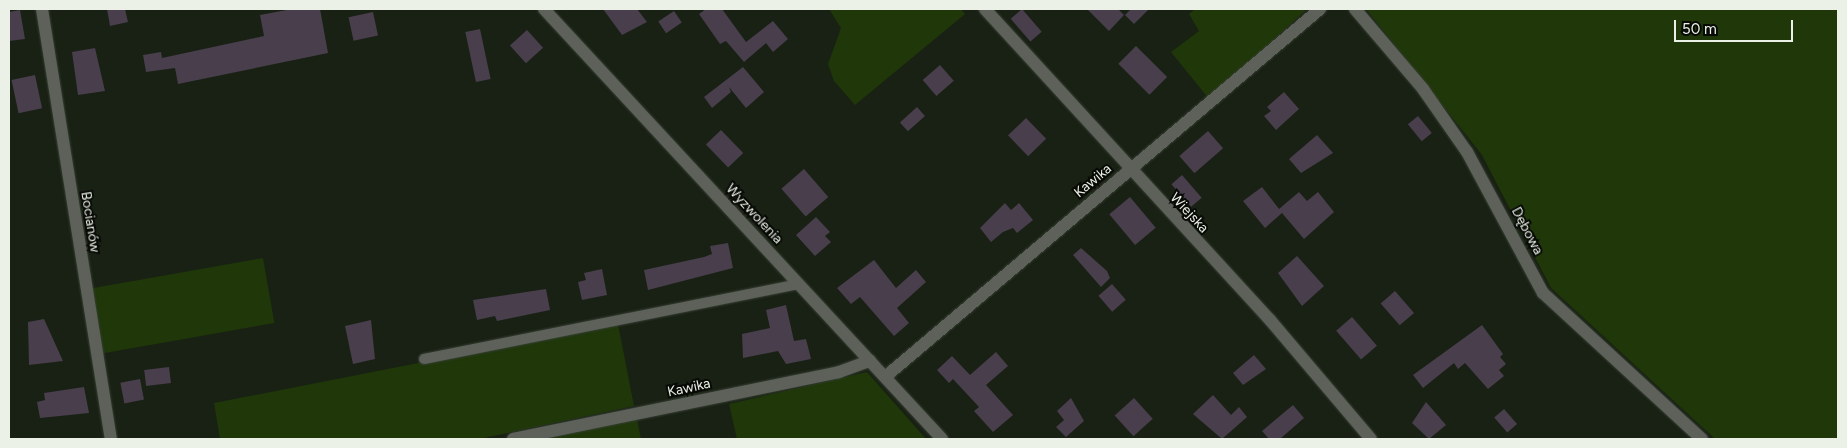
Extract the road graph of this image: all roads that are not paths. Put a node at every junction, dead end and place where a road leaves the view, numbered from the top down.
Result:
1 (42, 9) edge
2 (544, 9) edge
3 (985, 9) edge
4 (1320, 9) edge
5 (1355, 9) edge
6 (1129, 171) junction
7 (799, 284) junction
8 (424, 359) dead end
9 (870, 361) junction
10 (884, 376) junction
11 (111, 439) edge
12 (513, 439) edge
13 (942, 439) edge
14 (1370, 439) edge
15 (1702, 439) edge

1 - 11 street, Bocianów
2 - 7 street, Wyzwolenia
3 - 6 street, Wiejska
4 - 6 street, Kawika
5 - 15 street, Dębowa
6 - 10 street, Kawika
6 - 14 street, Wiejska
7 - 8 lane
7 - 9 street, Wyzwolenia
9 - 10 street, Wyzwolenia
9 - 12 street, Kawika
10 - 13 street, Wyzwolenia

